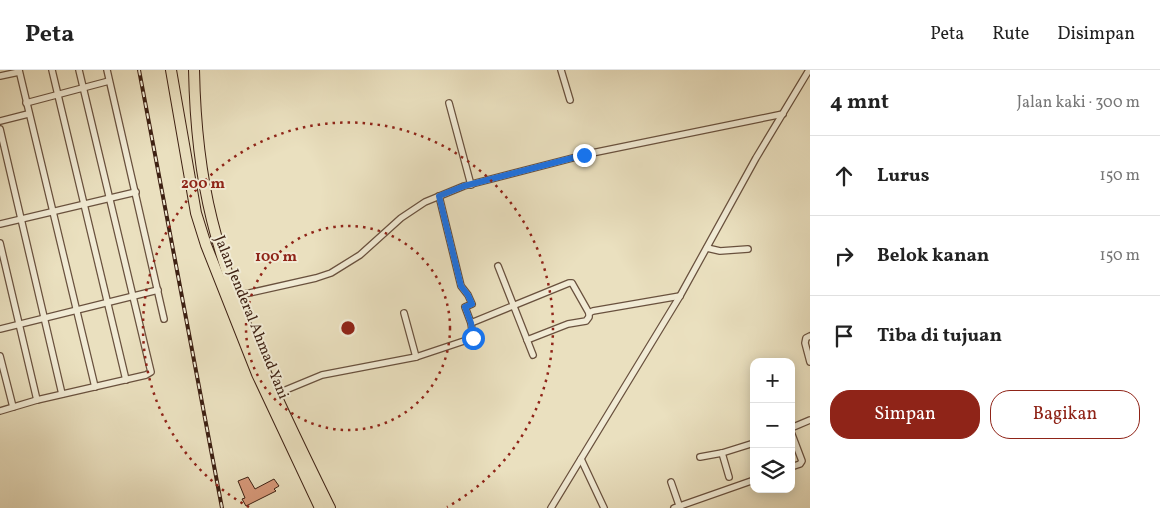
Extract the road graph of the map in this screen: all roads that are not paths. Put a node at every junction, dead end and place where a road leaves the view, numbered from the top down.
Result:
1 (52, 70) edge
2 (79, 70) edge
3 (107, 70) edge
4 (171, 70) edge
5 (194, 70) edge
6 (561, 70) edge
7 (809, 70) edge
8 (19, 71) edge
9 (0, 76) edge
10 (109, 81) junction
11 (84, 89) junction
12 (57, 96) junction
13 (570, 100) dead end
14 (449, 103) dead end
15 (26, 104) junction
16 (28, 114) junction
17 (783, 114) junction
18 (0, 121) edge
19 (0, 129) edge
20 (471, 184) junction
21 (136, 192) junction
22 (439, 196) junction
23 (109, 198) junction
24 (84, 204) junction
25 (53, 211) junction
26 (22, 218) junction
27 (0, 224) edge
28 (0, 243) edge
29 (707, 248) junction
30 (748, 249) dead end
31 (498, 266) dead end
32 (158, 290) junction
33 (133, 296) junction
34 (236, 296) junction
35 (680, 296) junction
36 (108, 303) junction
37 (513, 304) junction
38 (76, 310) junction
39 (404, 313) dead end
40 (589, 313) junction
41 (44, 317) junction
42 (164, 319) dead end
43 (471, 323) junction
44 (19, 324) junction
45 (0, 329) edge
46 (810, 336) edge
47 (527, 340) junction
48 (533, 355) dead end
49 (0, 356) edge
50 (416, 357) junction
51 (810, 362) edge
52 (126, 380) junction
53 (95, 387) junction
54 (62, 394) junction
55 (276, 394) junction
56 (37, 400) junction
57 (12, 407) junction
58 (0, 411) edge
59 (810, 420) edge
60 (795, 426) edge
61 (795, 442) edge
62 (750, 444) edge
63 (722, 453) junction
64 (700, 457) dead end
65 (581, 460) junction
66 (795, 466) edge
67 (729, 477) dead end
68 (750, 481) edge
69 (670, 482) dead end
70 (678, 507) edge
71 (320, 508) edge
72 (330, 508) edge
73 (552, 508) edge
74 (604, 508) edge

1 - 12 street
2 - 11 street
3 - 10 street
4 - 71 highway, Jalan Jenderal Ahmad Yani
5 - 34 highway, Jalan Jenderal Ahmad Yani
6 - 13 street
7 - 17 street
8 - 9 street
8 - 15 street
10 - 11 street
10 - 21 street
11 - 12 street
11 - 23 street
12 - 15 street
12 - 24 street
14 - 20 street
15 - 16 street
16 - 18 street
16 - 25 street
17 - 20 street
17 - 29 street
19 - 26 street
20 - 22 street
21 - 23 street
21 - 32 street
22 - 34 street
22 - 43 street
23 - 24 street
23 - 33 street
24 - 25 street
24 - 36 street
25 - 26 street
25 - 38 street
26 - 27 street
26 - 41 street
28 - 44 street
29 - 30 street
29 - 35 street
31 - 37 street
32 - 33 street
32 - 42 street
33 - 36 street
33 - 52 street
34 - 55 highway, Jalan Jenderal Ahmad Yani
35 - 40 street
35 - 65 street
36 - 38 street
36 - 52 street
37 - 40 street
37 - 43 street
37 - 47 street
38 - 41 street
38 - 53 street
39 - 50 street
40 - 47 street
41 - 44 street
41 - 54 street
43 - 50 street
44 - 45 street
44 - 56 street
46 - 51 street
47 - 48 street
49 - 57 street
50 - 55 street
52 - 53 street
53 - 54 street
54 - 56 street
55 - 72 highway, Jalan Jenderal Ahmad Yani
56 - 57 street
57 - 58 street
59 - 60 street
61 - 66 street
62 - 63 street
63 - 64 street
63 - 67 street
65 - 73 street
65 - 74 street
68 - 70 street
69 - 70 street

